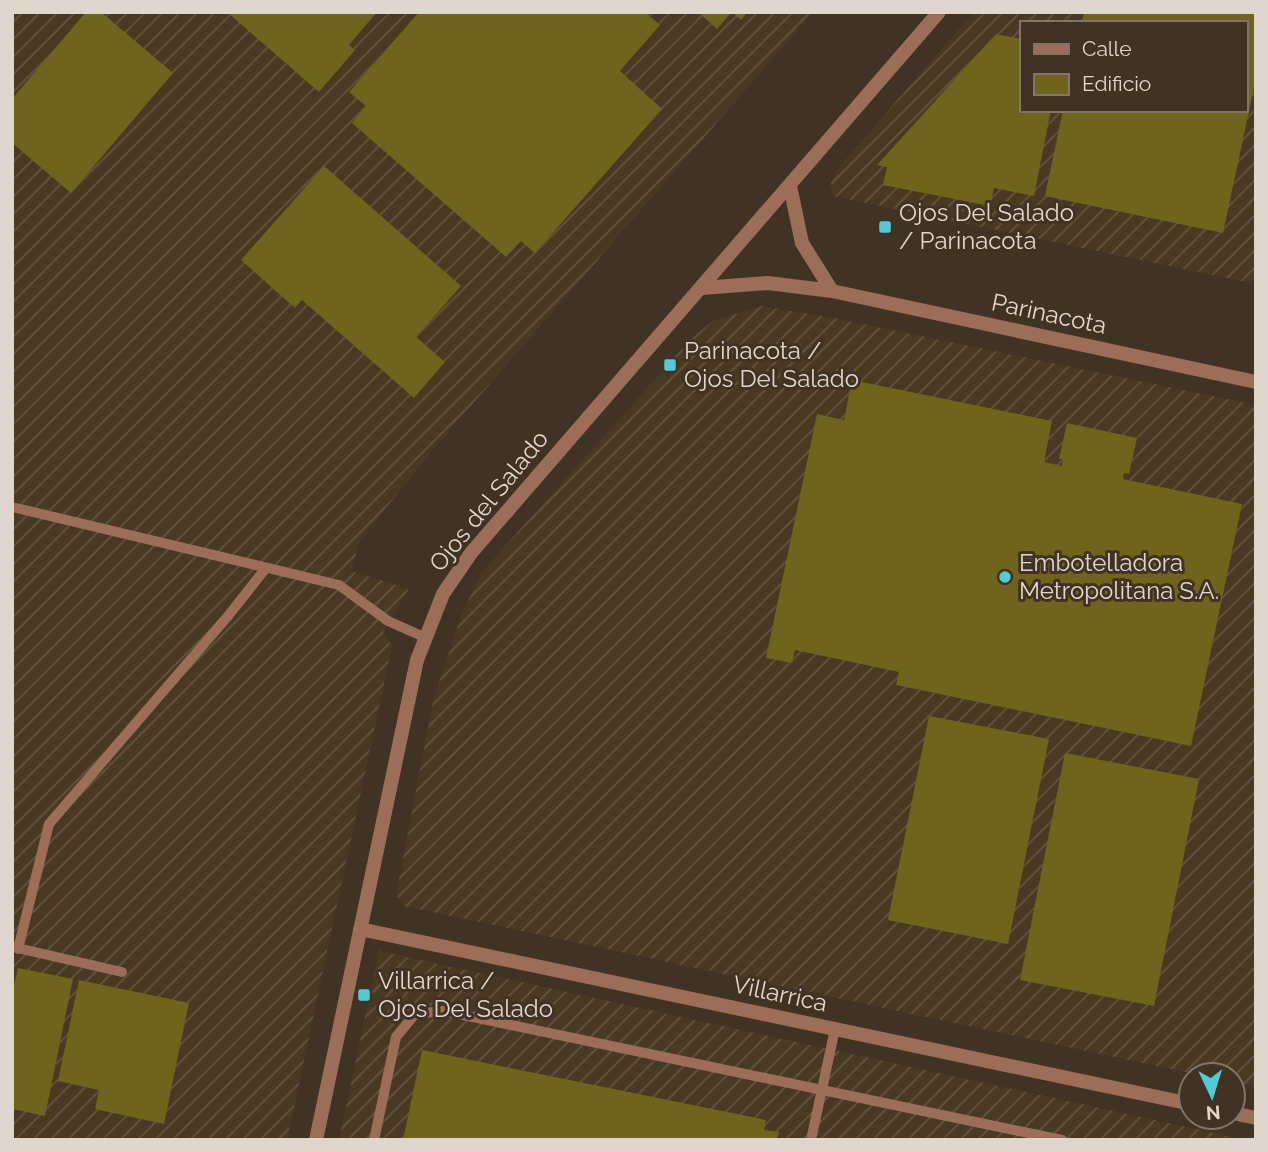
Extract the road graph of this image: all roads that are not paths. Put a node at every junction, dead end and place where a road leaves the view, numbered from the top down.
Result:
1 (940, 12) edge
2 (790, 186) junction
3 (702, 288) junction
4 (832, 291) junction
5 (1256, 382) edge
6 (12, 507) edge
7 (265, 568) junction
8 (424, 637) junction
9 (360, 929) junction
10 (15, 948) edge
11 (122, 972) dead end
12 (835, 1029) junction
13 (821, 1092) junction
14 (1177, 1101) edge
15 (316, 1140) edge
16 (374, 1140) edge
17 (811, 1140) edge
18 (1062, 1140) edge

1 - 2 street, Ojos del Salado
2 - 3 street, Ojos del Salado
2 - 4 street
3 - 4 street, Parinacota
3 - 8 street, Ojos del Salado
4 - 5 street, Parinacota
6 - 7 lane
7 - 8 lane
7 - 10 lane
8 - 9 street, Ojos del Salado
9 - 12 street, Villarrica
9 - 15 street, Ojos del Salado
10 - 11 lane
12 - 13 lane
12 - 14 street, Villarrica
13 - 16 lane
13 - 17 lane
13 - 18 lane

